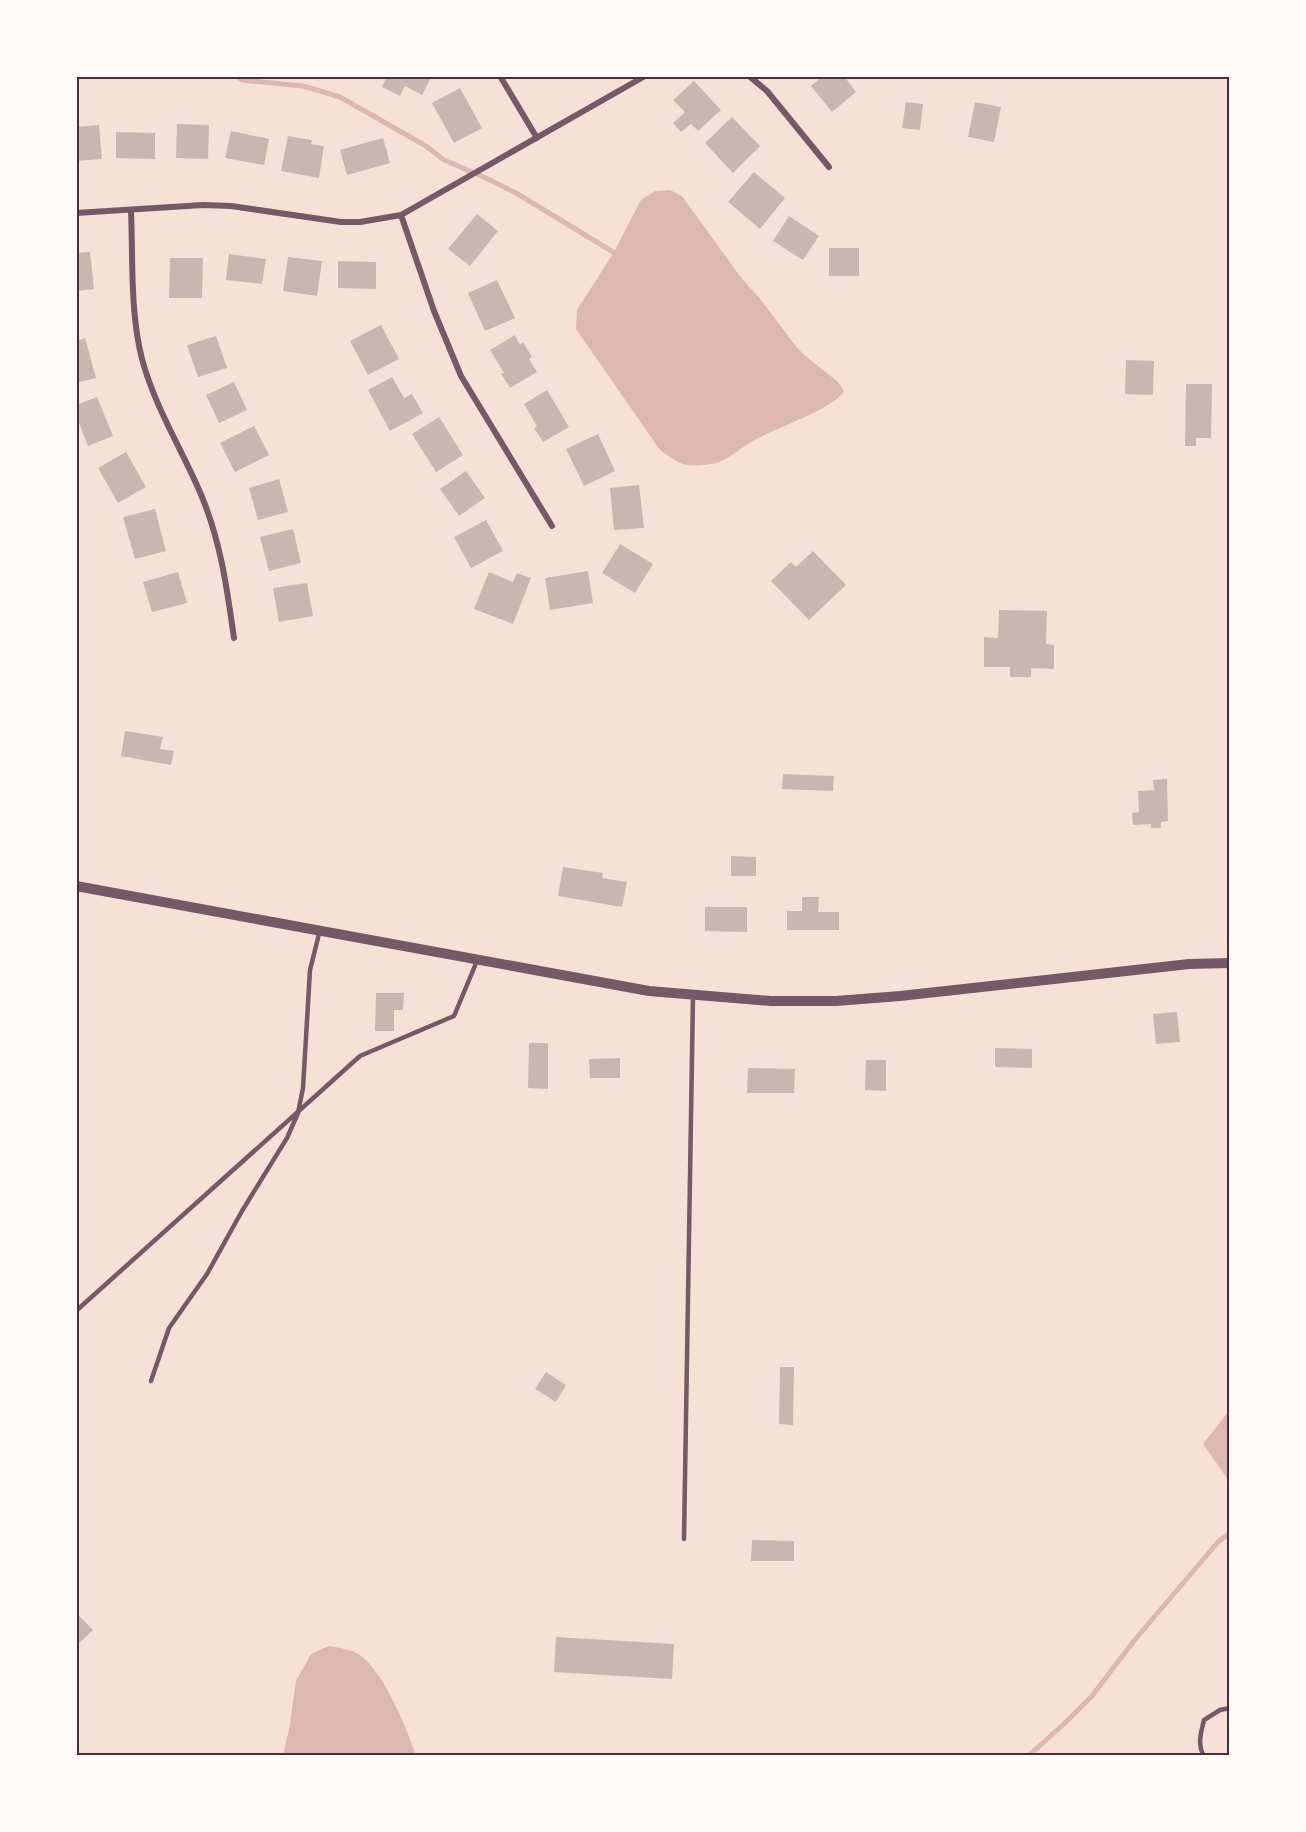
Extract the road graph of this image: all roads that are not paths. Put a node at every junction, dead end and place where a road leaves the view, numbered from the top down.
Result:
1 (500, 76) edge
2 (645, 76) edge
3 (749, 76) edge
4 (537, 138) junction
5 (830, 167) dead end
6 (131, 210) junction
7 (76, 213) edge
8 (401, 215) junction
9 (552, 526) dead end
10 (234, 638) dead end
11 (76, 886) edge
12 (320, 930) junction
13 (477, 961) junction
14 (1230, 963) edge
15 (693, 996) junction
16 (298, 1113) junction
17 (76, 1311) edge
18 (151, 1381) dead end
19 (684, 1539) dead end
20 (1230, 1708) edge
21 (1204, 1755) edge

1 - 4 street
2 - 4 street
3 - 5 street
4 - 8 street
6 - 7 street
6 - 8 street
6 - 10 street
8 - 9 street
11 - 12 street
12 - 13 street
12 - 16 lane
13 - 15 street
13 - 16 lane
14 - 15 street
15 - 19 lane
16 - 17 lane
16 - 18 lane
20 - 21 lane

